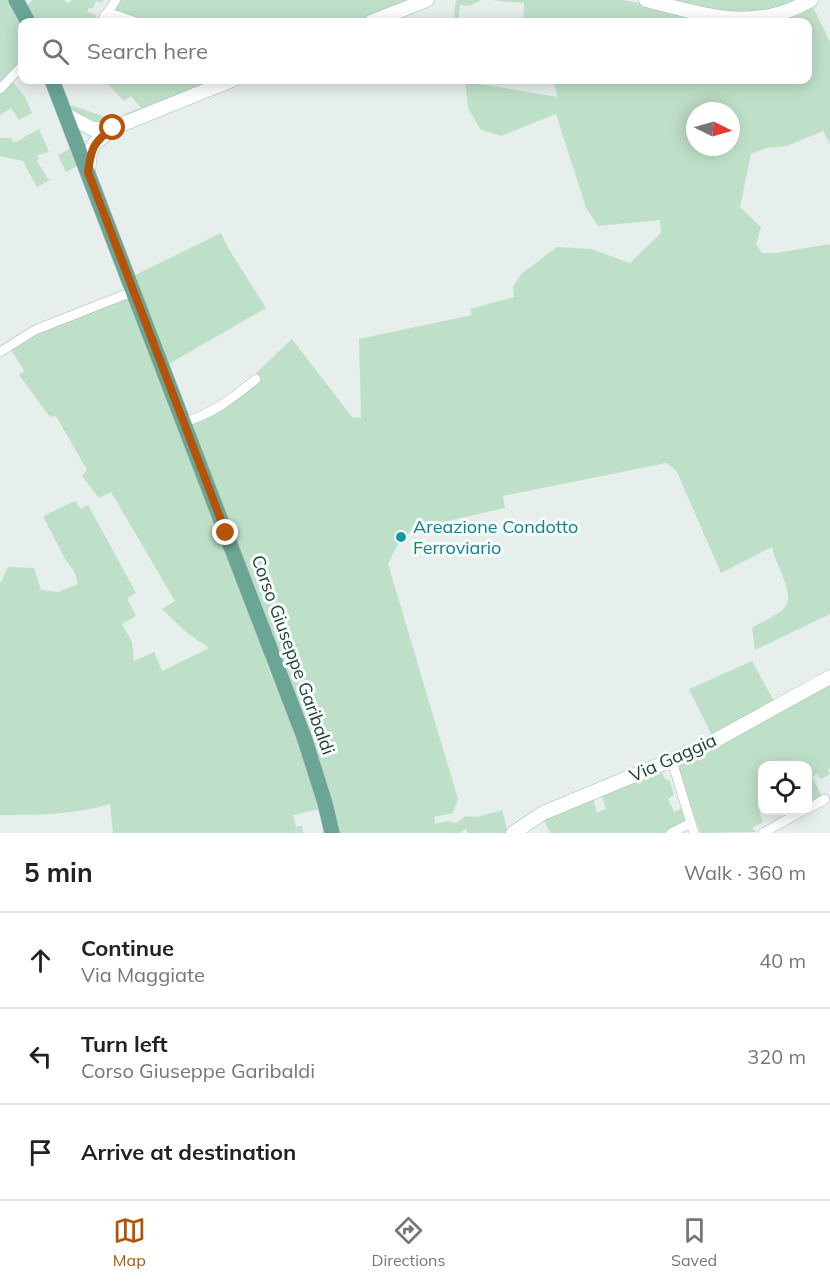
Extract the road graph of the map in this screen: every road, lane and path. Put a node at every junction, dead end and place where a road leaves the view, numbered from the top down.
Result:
1 (16, 0) edge
2 (116, 0) edge
3 (427, 0) edge
4 (646, 0) edge
5 (811, 0) edge
6 (26, 18) edge
7 (104, 18) edge
8 (106, 18) edge
9 (125, 18) edge
10 (381, 18) edge
11 (726, 18) edge
12 (769, 18) edge
13 (18, 70) edge
14 (54, 84) edge
15 (222, 84) edge
16 (0, 89) edge
17 (66, 115) junction
18 (94, 135) junction
19 (77, 142) junction
20 (88, 172) junction
21 (134, 291) junction
22 (0, 352) edge
23 (256, 379) dead end
24 (184, 422) junction
25 (830, 677) edge
26 (672, 761) junction
27 (825, 799) dead end
28 (812, 807) edge
29 (797, 815) edge
30 (693, 828) edge
31 (332, 833) edge
32 (513, 833) edge
33 (671, 833) edge
34 (763, 833) edge

1 - 6 main road
2 - 7 street
3 - 10 street
4 - 11 street
5 - 12 street
8 - 9 street
13 - 16 street
14 - 17 main road, Corso Giuseppe Garibaldi
15 - 18 street
17 - 18 street
17 - 19 main road, Corso Giuseppe Garibaldi
18 - 19 street
18 - 20 street
19 - 20 main road, Corso Giuseppe Garibaldi
20 - 21 main road, Corso Giuseppe Garibaldi
21 - 22 street
21 - 24 main road, Corso Giuseppe Garibaldi
23 - 24 street
24 - 31 main road, Corso Giuseppe Garibaldi
25 - 26 street, Via Gaggia
26 - 30 street
26 - 32 street, Via Gaggia
27 - 28 street
29 - 34 street
30 - 33 street

